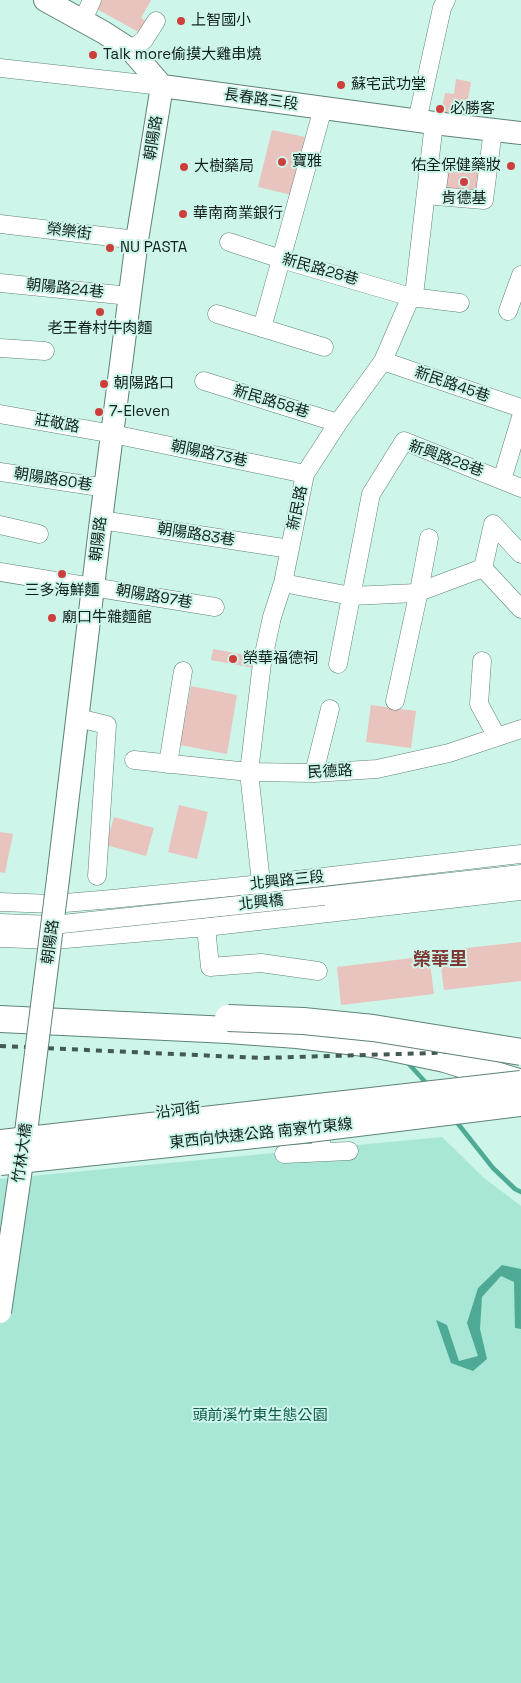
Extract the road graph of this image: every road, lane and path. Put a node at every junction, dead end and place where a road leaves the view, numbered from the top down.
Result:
1 (45, 0) edge
2 (92, 0) edge
3 (446, 0) edge
4 (75, 11) edge
5 (156, 21) dead end
6 (131, 50) junction
7 (0, 68) edge
8 (162, 86) junction
9 (323, 108) junction
10 (432, 123) junction
11 (493, 130) junction
12 (521, 134) edge
13 (0, 224) edge
14 (137, 240) junction
15 (229, 242) dead end
16 (281, 258) junction
17 (521, 275) edge
18 (0, 283) edge
19 (130, 296) junction
20 (411, 297) junction
21 (460, 303) dead end
22 (508, 311) dead end
23 (217, 314) dead end
24 (262, 328) junction
25 (324, 347) dead end
26 (0, 348) edge
27 (45, 351) dead end
28 (383, 361) junction
29 (204, 381) dead end
30 (521, 408) edge
31 (0, 414) edge
32 (521, 417) edge
33 (338, 423) junction
34 (113, 434) junction
35 (0, 472) edge
36 (305, 474) junction
37 (502, 480) junction
38 (106, 488) junction
39 (521, 488) edge
40 (101, 520) junction
41 (0, 525) edge
42 (39, 534) dead end
43 (429, 538) dead end
44 (290, 549) junction
45 (521, 554) edge
46 (483, 568) junction
47 (0, 572) edge
48 (282, 583) junction
49 (94, 586) junction
50 (419, 591) junction
51 (351, 596) junction
52 (215, 608) dead end
53 (521, 609) edge
54 (482, 661) dead end
55 (338, 664) dead end
56 (182, 671) dead end
57 (394, 701) dead end
58 (330, 709) dead end
59 (78, 718) junction
60 (521, 728) edge
61 (497, 736) junction
62 (134, 760) dead end
63 (168, 764) junction
64 (249, 772) junction
65 (314, 773) junction
66 (521, 854) edge
67 (521, 874) edge
68 (97, 876) dead end
69 (262, 884) junction
70 (521, 891) edge
71 (0, 902) edge
72 (265, 920) junction
73 (0, 923) edge
74 (54, 923) junction
75 (206, 927) junction
76 (0, 938) edge
77 (318, 971) dead end
78 (44, 994) joint
79 (0, 1009) edge
80 (0, 1019) edge
81 (521, 1052) edge
82 (521, 1084) edge
83 (521, 1103) edge
84 (0, 1132) edge
85 (0, 1143) edge
86 (349, 1151) dead end
87 (324, 1152) junction
88 (284, 1154) dead end
89 (0, 1162) edge
90 (0, 1312) edge

1 - 4 main road
2 - 4 street
3 - 10 street
4 - 6 main road
5 - 6 street
6 - 8 main road
7 - 8 street, 長春路三段
8 - 9 main road, 長春路三段
8 - 14 main road, 朝陽路
9 - 10 main road, 長春路三段
9 - 16 street
10 - 11 main road, 長春路三段
10 - 11 street
10 - 20 street, 新民路
11 - 12 main road, 長春路三段
13 - 14 street, 榮樂街
14 - 19 main road, 朝陽路
15 - 16 street, 新民路28巷
16 - 20 street, 新民路28巷
16 - 24 street
17 - 22 street
18 - 19 street, 朝陽路24巷
19 - 34 main road, 朝陽路
20 - 21 street, 新民路28巷
20 - 28 street, 新民路
23 - 24 street
24 - 25 street
26 - 27 street
28 - 30 street, 新民路45巷
28 - 33 street, 新民路
29 - 33 street, 新民路58巷
31 - 34 street, 莊敬路
32 - 37 street
33 - 36 street, 新民路
34 - 36 street, 朝陽路73巷
34 - 38 main road, 朝陽路
35 - 38 street, 朝陽路80巷
36 - 44 street, 新民路
37 - 39 street
37 - 51 street, 新興路28巷
38 - 40 main road, 朝陽路
40 - 44 street, 朝陽路83巷
40 - 49 main road, 朝陽路
41 - 42 street
43 - 50 street
44 - 48 street, 新民路
45 - 46 street
46 - 50 street
46 - 53 street
47 - 49 street, 朝陽路97巷
48 - 51 street
48 - 64 street, 新民路
49 - 52 street, 朝陽路97巷
49 - 59 main road, 朝陽路
50 - 51 street
50 - 57 street
51 - 55 street
54 - 61 street
56 - 63 street
58 - 65 street
59 - 68 street
59 - 74 main road, 朝陽路, bridge
60 - 61 street, 民德路
61 - 65 street, 民德路
62 - 63 street, 民德路
63 - 64 street, 民德路
64 - 65 street, 民德路
64 - 69 street, 新民路
66 - 69 street, 北興路三段
67 - 74 street, 北興橋, bridge
69 - 72 street, 新民路
69 - 74 street, 北興路三段
70 - 72 street
71 - 74 street
72 - 75 street
73 - 74 street, 北興橋
74 - 75 street
74 - 76 street
74 - 78 main road, 朝陽路, bridge
75 - 77 street
78 - 90 main road, 竹林大橋, bridge
79 - 81 highway, bridge
80 - 82 highway, bridge
82 - 85 highway, 東西向快速公路 南寮竹東線, bridge
83 - 89 highway, 東西向快速公路 南寮竹東線, bridge
84 - 87 street, 沿河街
86 - 87 street
87 - 88 street

